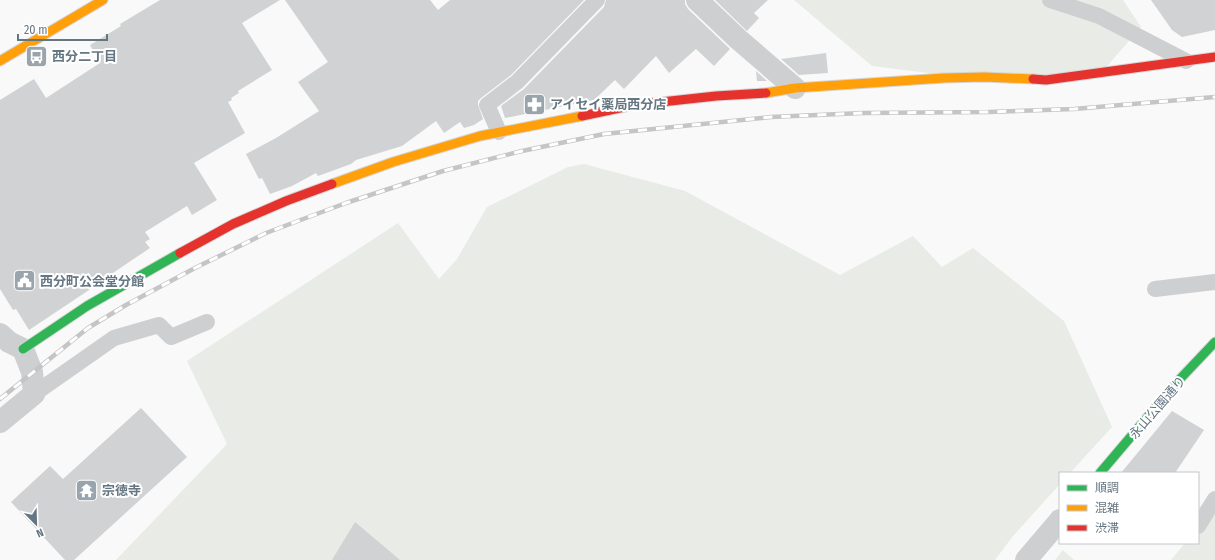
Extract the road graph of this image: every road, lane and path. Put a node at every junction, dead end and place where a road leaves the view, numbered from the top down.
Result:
1 (103, 0) edge
2 (597, 0) edge
3 (696, 0) edge
4 (1050, 0) edge
5 (1215, 57) edge
6 (0, 61) edge
7 (1186, 61) junction
8 (795, 88) junction
9 (499, 132) junction
10 (1215, 282) edge
11 (1155, 289) dead end
12 (207, 322) dead end
13 (0, 334) edge
14 (1215, 342) edge
15 (23, 349) junction
16 (34, 394) junction
17 (0, 422) edge
18 (1101, 472) edge
19 (1215, 499) edge
20 (1059, 521) edge
21 (1199, 524) edge
22 (1026, 560) edge

1 - 6 street
2 - 9 lane
3 - 8 street
4 - 7 lane
5 - 7 street
7 - 8 street
8 - 9 street
9 - 15 street
10 - 11 lane
12 - 16 lane
13 - 15 street
14 - 18 street, 永山公園通り
15 - 16 street
16 - 17 street
19 - 21 lane
20 - 22 street

